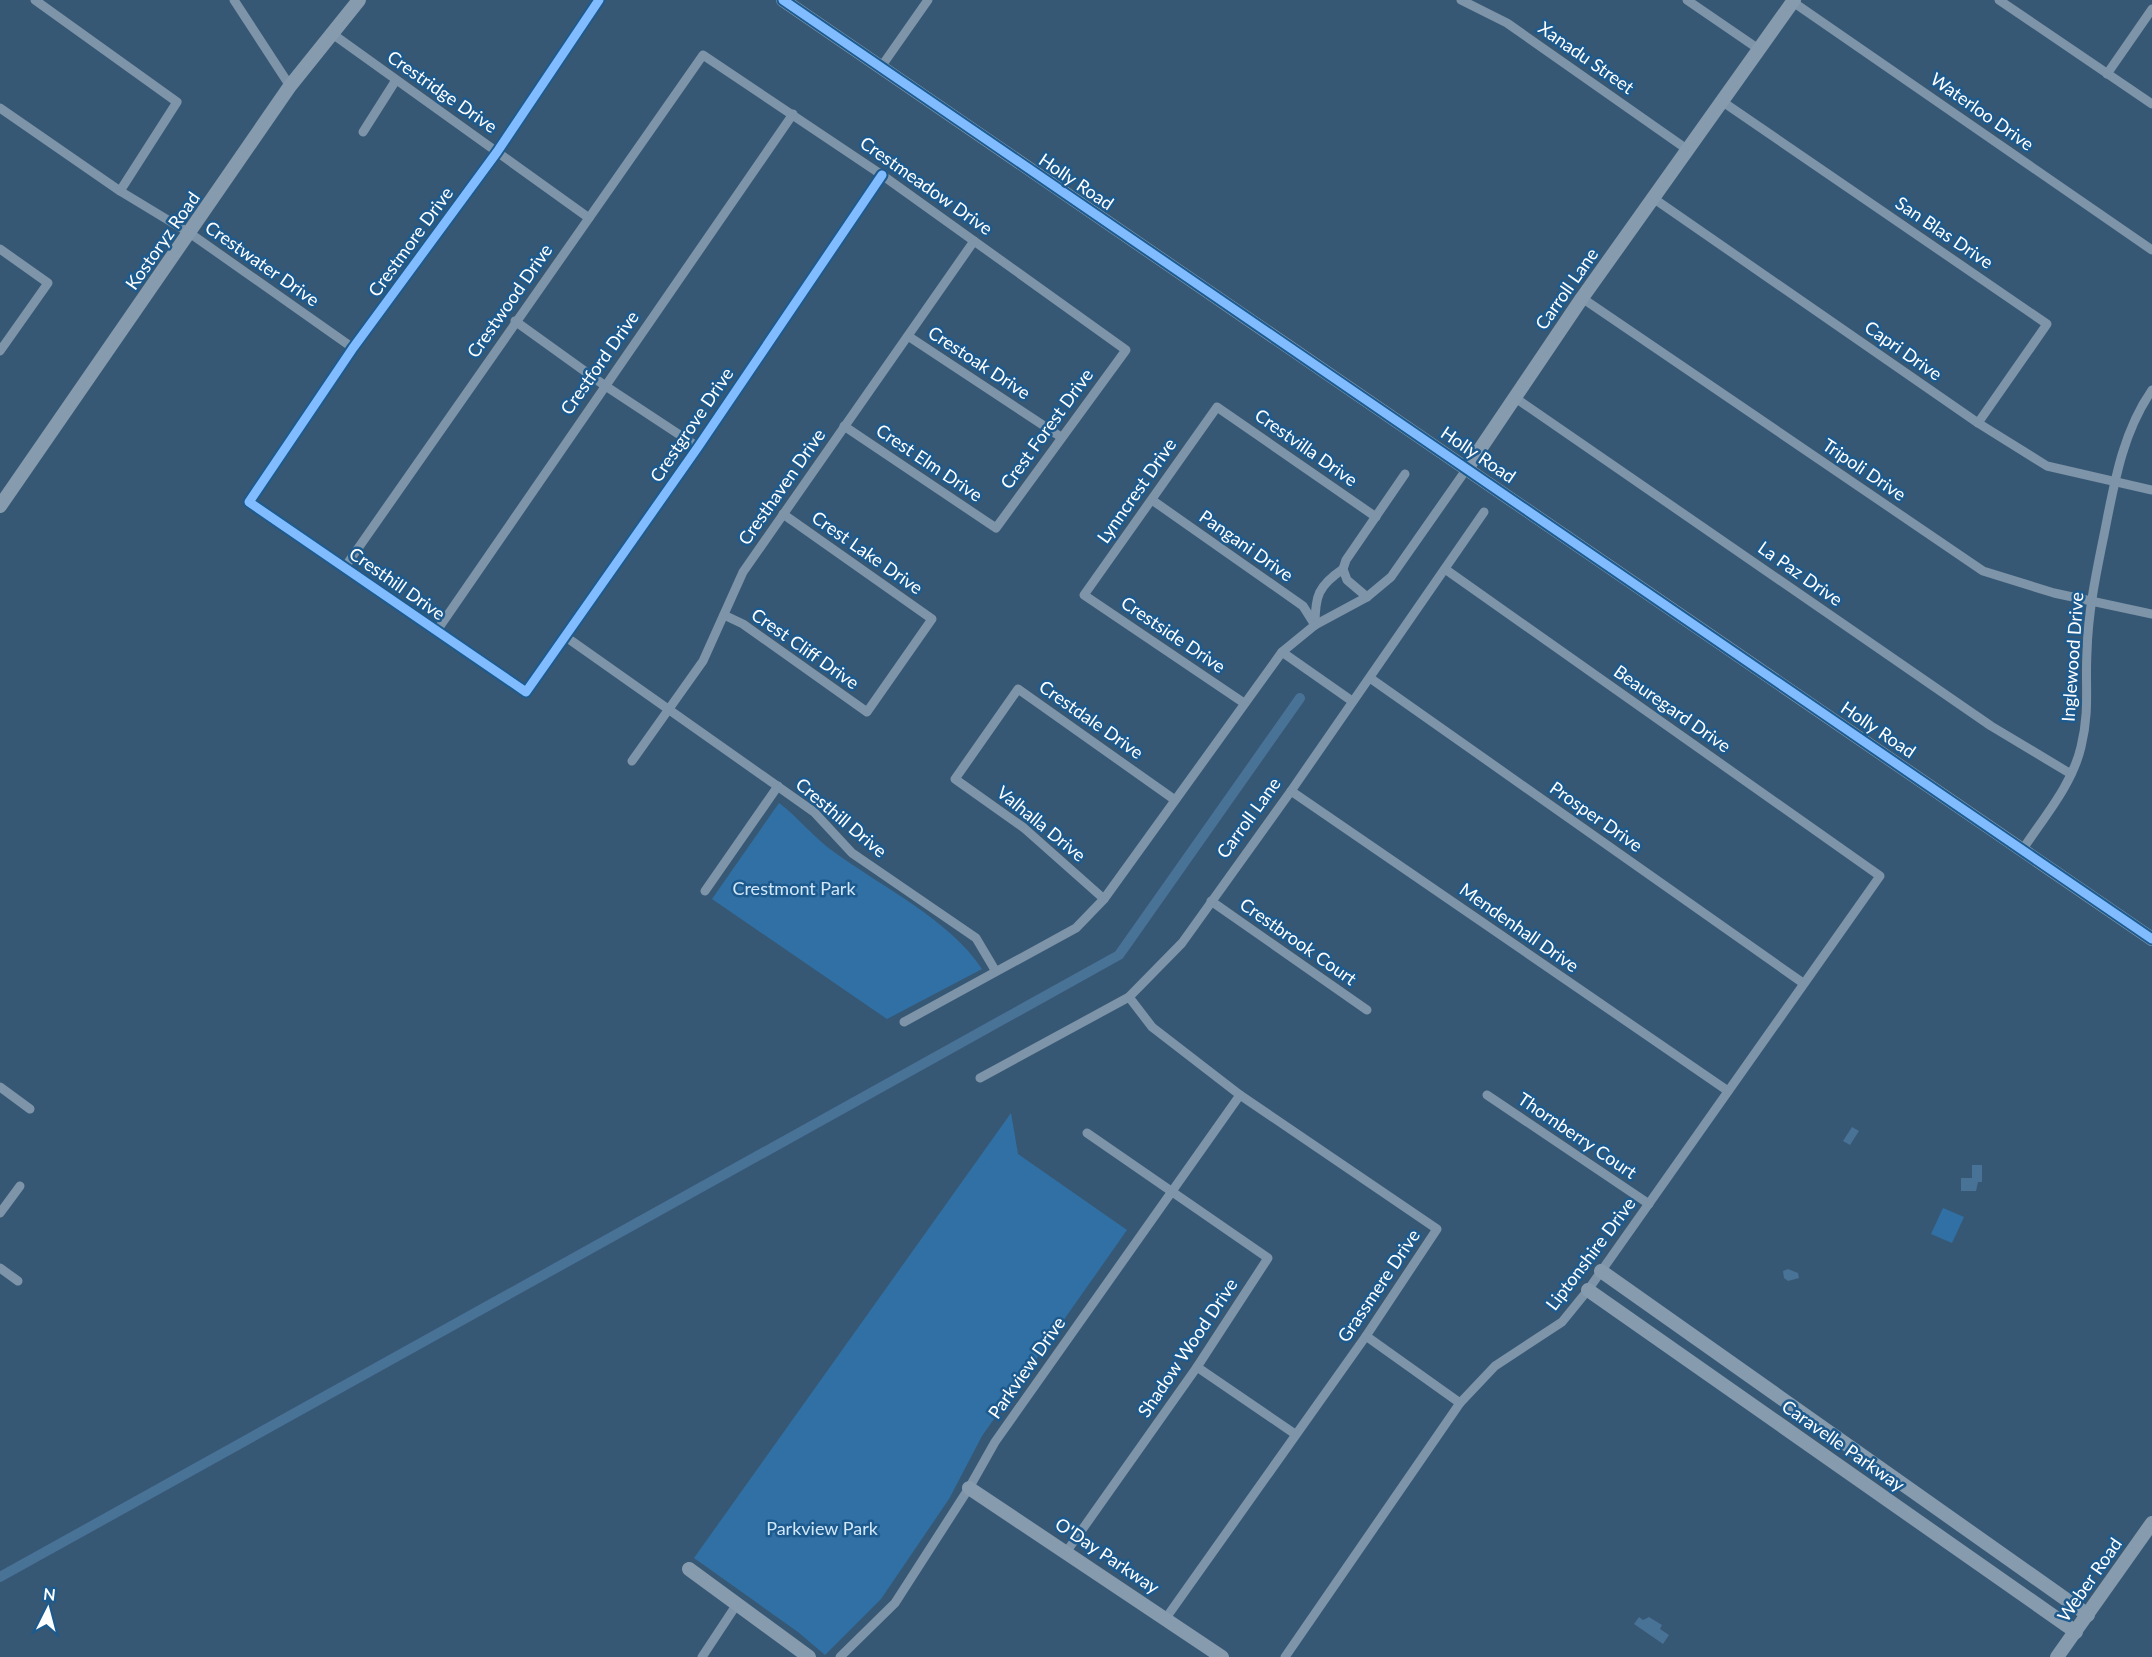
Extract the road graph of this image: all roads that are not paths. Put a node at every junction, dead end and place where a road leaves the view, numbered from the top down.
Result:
1 (35, 0) edge
2 (236, 0) edge
3 (359, 0) edge
4 (599, 0) edge
5 (783, 0) edge
6 (928, 0) edge
7 (1461, 0) edge
8 (1686, 0) edge
9 (1999, 0) edge
10 (1793, 1) edge
11 (2152, 9) edge
12 (334, 34) junction
13 (1760, 50) junction
14 (703, 55) joint
15 (880, 67) junction
16 (2107, 74) junction
17 (396, 80) junction
18 (290, 86) junction
19 (1723, 102) junction
20 (2152, 104) edge
21 (0, 108) edge
22 (793, 114) junction
23 (363, 132) dead end
24 (1688, 150) junction
25 (497, 152) junction
26 (882, 175) junction
27 (120, 191) junction
28 (1653, 198) junction
29 (589, 218) junction
30 (190, 234) junction
31 (974, 241) junction
32 (0, 249) edge
33 (2152, 250) edge
34 (1582, 298) junction
35 (515, 321) junction
36 (908, 336) junction
37 (353, 348) junction
38 (1126, 350) joint
39 (0, 351) edge
40 (604, 385) junction
41 (2152, 390) edge
42 (1514, 397) junction
43 (1217, 407) joint
44 (1978, 423) junction
45 (844, 426) junction
46 (1061, 437) junction
47 (698, 447) junction
48 (1468, 467) junction
49 (1405, 474) dead end
50 (2115, 483) junction
51 (2152, 490) edge
52 (1152, 500) junction
53 (249, 502) joint
54 (0, 506) edge
55 (1484, 512) dead end
56 (783, 514) junction
57 (1376, 517) junction
58 (996, 528) joint
59 (345, 567) junction
60 (1343, 569) junction
61 (1445, 569) junction
62 (1084, 595) joint
63 (1367, 597) junction
64 (2091, 602) junction
65 (2152, 614) edge
66 (724, 615) junction
67 (1315, 625) junction
68 (436, 632) junction
69 (566, 637) junction
70 (1282, 651) junction
71 (1370, 678) junction
72 (526, 692) joint
73 (1352, 701) junction
74 (1244, 703) junction
75 (668, 710) junction
76 (867, 712) joint
77 (632, 761) dead end
78 (2071, 774) junction
79 (955, 779) joint
80 (778, 786) junction
81 (1291, 791) junction
82 (1175, 800) junction
83 (2023, 849) junction
84 (1880, 876) joint
85 (705, 891) dead end
86 (1104, 899) junction
87 (1211, 901) junction
88 (2152, 939) edge
89 (995, 970) junction
90 (1803, 983) junction
91 (1129, 998) junction
92 (1367, 1010) dead end
93 (904, 1022) dead end
94 (980, 1078) dead end
95 (0, 1087) edge
96 (1728, 1091) junction
97 (1240, 1095) junction
98 (1487, 1095) dead end
99 (30, 1108) dead end
100 (1087, 1133) dead end
101 (20, 1186) dead end
102 (1171, 1192) junction
103 (1649, 1204) junction
104 (0, 1213) edge
105 (0, 1268) edge
106 (1601, 1271) junction
107 (18, 1281) dead end
108 (1588, 1290) junction
109 (1366, 1336) junction
110 (1197, 1366) junction
111 (1460, 1403) junction
112 (1295, 1434) junction
113 (969, 1488) junction
114 (2150, 1532) edge
115 (1067, 1551) junction
116 (689, 1569) dead end
117 (737, 1604) junction
118 (2088, 1615) junction
119 (1166, 1618) junction
120 (2076, 1632) junction
121 (702, 1657) edge
122 (809, 1657) edge
123 (840, 1657) edge
124 (1222, 1657) edge
125 (1285, 1657) edge
126 (2057, 1657) edge

1 - 27 street
2 - 18 street
3 - 12 main road, Kostoryz Road
4 - 25 street, Crestmore Drive
5 - 15 main road, Holly Road
6 - 15 street
7 - 24 street, Xanadu Street
8 - 13 street
9 - 16 street
10 - 13 main road, Carroll Lane
10 - 33 street, Waterloo Drive
11 - 16 street
12 - 17 street, Crestridge Drive
12 - 18 main road, Kostoryz Road
13 - 19 main road, Carroll Lane
14 - 22 street, Crestmeadow Drive
14 - 29 street, Crestwood Drive
15 - 48 main road, Holly Road
16 - 20 street
17 - 23 street
17 - 25 street, Crestridge Drive
18 - 30 main road, Kostoryz Road
19 - 24 main road, Carroll Lane
19 - 44 street, San Blas Drive
21 - 27 street, Crestwater Drive
22 - 26 street, Crestmeadow Drive
22 - 40 street, Crestford Drive
24 - 28 main road, Carroll Lane
25 - 29 street, Crestridge Drive
25 - 37 street, Crestmore Drive
26 - 31 street, Crestmeadow Drive
26 - 47 street, Crestgrove Drive
27 - 30 street, Crestwater Drive
28 - 34 main road, Carroll Lane
28 - 44 street, Capri Drive
29 - 35 street, Crestwood Drive
30 - 37 street, Crestwater Drive
30 - 54 main road, Kostoryz Road
31 - 36 street, Cresthaven Drive
31 - 38 street, Crestmeadow Drive
32 - 39 street
34 - 42 main road, Carroll Lane
34 - 64 street, Tripoli Drive
35 - 40 street
35 - 59 street, Crestwood Drive
36 - 45 street, Cresthaven Drive
36 - 46 street, Crestoak Drive
37 - 53 street, Crestmore Drive
38 - 46 street, Crest Forest Drive
40 - 47 street
40 - 68 street, Crestford Drive
41 - 50 street, Inglewood Drive
42 - 48 main road, Carroll Lane
42 - 78 street, La Paz Drive
43 - 52 street, Lynncrest Drive
43 - 57 street, Crestvilla Drive
44 - 50 street, Capri Drive
45 - 56 street, Cresthaven Drive
45 - 58 street, Crest Elm Drive
46 - 58 street, Crest Forest Drive
47 - 69 street, Crestgrove Drive
48 - 63 street, Carroll Lane
48 - 83 main road, Holly Road
49 - 57 street
50 - 51 street, Capri Drive
50 - 64 street, Inglewood Drive
52 - 62 street, Lynncrest Drive
52 - 67 street, Pangani Drive
53 - 59 street, Cresthill Drive
55 - 61 street, Carroll Lane
56 - 66 street, Cresthaven Drive
56 - 76 street, Crest Lake Drive
57 - 60 street
59 - 68 street, Cresthill Drive
60 - 63 street
60 - 67 street
61 - 71 street, Carroll Lane
61 - 84 street, Beauregard Drive
62 - 74 street, Crestside Drive
63 - 67 street, Carroll Lane
64 - 65 street, Tripoli Drive
64 - 78 street, Inglewood Drive
66 - 75 street, Cresthaven Drive
66 - 76 street, Crest Cliff Drive
67 - 70 street, Carroll Lane
68 - 72 street, Cresthill Drive
69 - 72 street, Crestgrove Drive
69 - 75 street, Cresthill Drive
70 - 73 street
70 - 74 street, Carroll Lane
71 - 73 street, Carroll Lane
71 - 90 street, Prosper Drive
73 - 81 street, Carroll Lane
74 - 82 street, Carroll Lane
75 - 77 street, Cresthaven Drive
75 - 80 street, Cresthill Drive
78 - 83 street, Inglewood Drive
79 - 82 street, Crestdale Drive
79 - 86 street, Valhalla Drive
80 - 85 street
80 - 89 street, Cresthill Drive
81 - 87 street, Carroll Lane
81 - 96 street, Mendenhall Drive
82 - 86 street, Carroll Lane
83 - 88 main road, Holly Road
84 - 90 street, Liptonshire Drive
86 - 89 street, Carroll Lane
87 - 91 street, Carroll Lane
87 - 92 street, Crestbrook Court
89 - 93 street, Carroll Lane
90 - 96 street, Liptonshire Drive
91 - 94 street, Carroll Lane
91 - 97 street, Grassmere Drive
95 - 99 street
96 - 103 street, Liptonshire Drive
97 - 102 street, Parkview Drive
97 - 109 street, Grassmere Drive
98 - 103 street, Thornberry Court
100 - 102 street
101 - 104 street
102 - 110 street, Shadow Wood Drive
102 - 113 street, Parkview Drive
103 - 106 street, Liptonshire Drive
105 - 107 street
106 - 108 street, Liptonshire Drive
106 - 118 main road, Caravelle Parkway
108 - 111 street, Liptonshire Drive
108 - 120 main road, Caravelle Parkway
109 - 111 street
109 - 112 street, Grassmere Drive
110 - 112 street
110 - 115 street, Shadow Wood Drive
111 - 125 street, Liptonshire Drive
112 - 119 street, Grassmere Drive
113 - 115 main road, O'Day Parkway
113 - 123 street, Parkview Drive
114 - 118 main road, Weber Road
115 - 119 main road, O'Day Parkway
116 - 117 main road
117 - 121 street
117 - 122 main road
118 - 120 main road, Weber Road
119 - 124 main road, O'Day Parkway
120 - 126 main road, Weber Road

